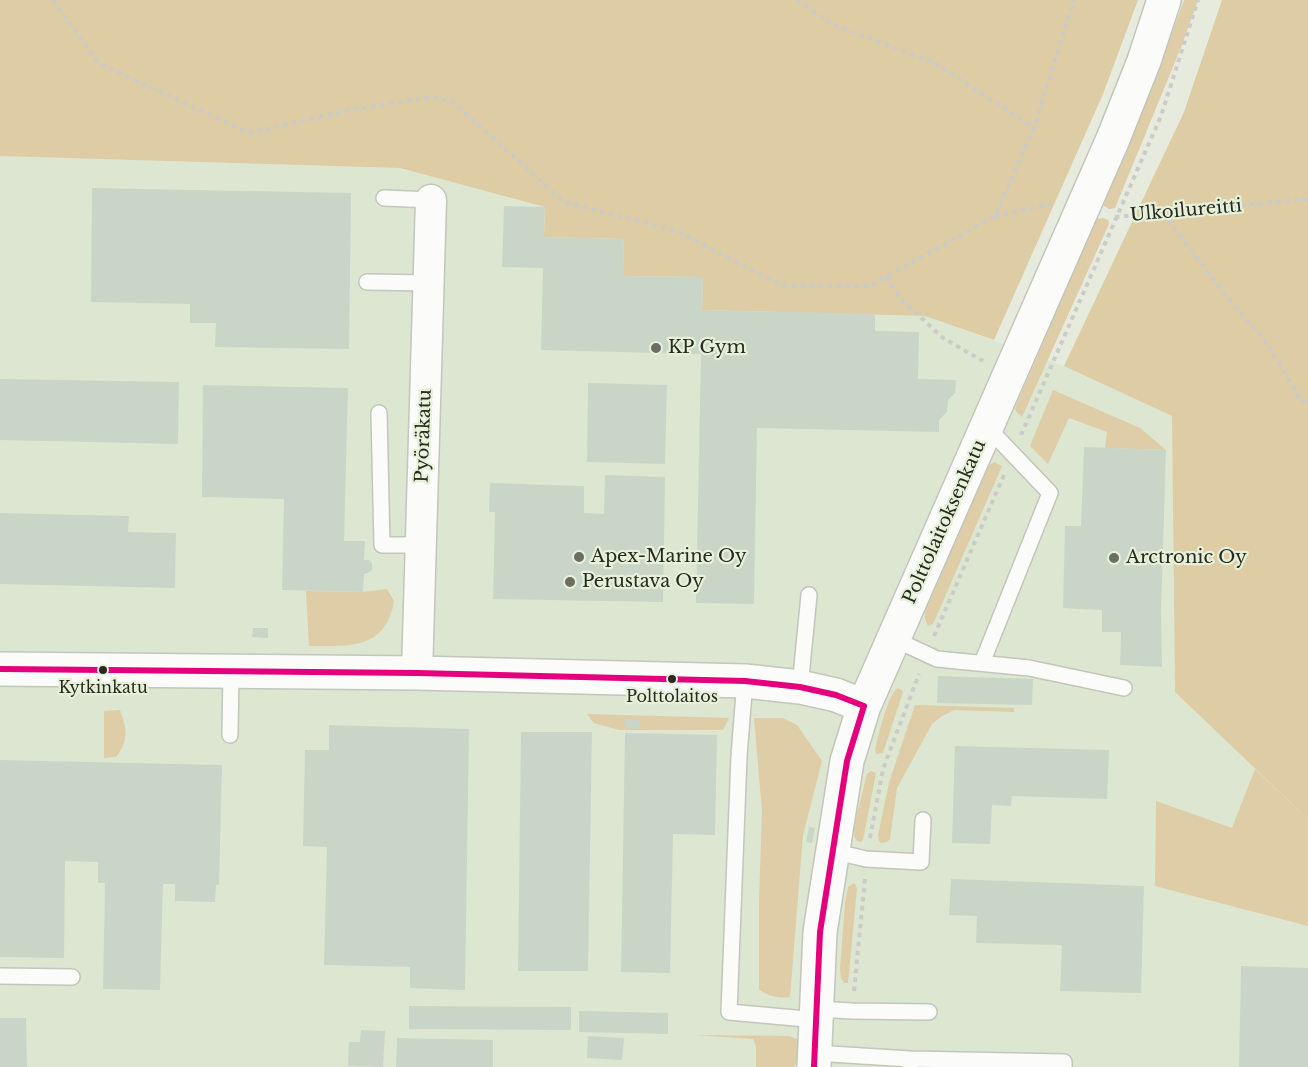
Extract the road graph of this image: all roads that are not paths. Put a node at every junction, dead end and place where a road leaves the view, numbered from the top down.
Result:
1 (1164, 0) edge
2 (384, 198) dead end
3 (431, 200) joint
4 (367, 282) dead end
5 (429, 283) junction
6 (379, 412) dead end
7 (987, 427) junction
8 (421, 545) junction
9 (809, 595) dead end
10 (894, 639) junction
11 (982, 663) junction
12 (0, 669) edge
13 (231, 672) junction
14 (417, 673) junction
15 (745, 681) junction
16 (800, 687) junction
17 (1124, 688) dead end
18 (864, 705) junction
19 (230, 735) dead end
20 (923, 820) dead end
21 (832, 851) junction
22 (0, 976) edge
23 (72, 977) dead end
24 (929, 1012) dead end
25 (817, 1014) junction
26 (814, 1060) edge
27 (910, 1063) edge
28 (1064, 1067) edge

1 - 7 street, Polttolaitoksenkatu
2 - 3 lane
3 - 5 street, Pyöräkatu
4 - 5 lane
5 - 8 street, Pyöräkatu
6 - 8 lane
7 - 10 street, Polttolaitoksenkatu
7 - 11 lane
8 - 14 street, Pyöräkatu
9 - 16 lane
10 - 11 lane
10 - 18 street, Polttolaitoksenkatu
11 - 17 lane
12 - 13 street
13 - 14 street
13 - 19 lane
14 - 15 street
15 - 16 street
15 - 25 lane
16 - 18 street
18 - 21 street, Polttolaitoksenkatu
20 - 21 lane
21 - 25 street, Polttolaitoksenkatu
22 - 23 lane
24 - 25 lane
25 - 26 street, Polttolaitoksenkatu
26 - 27 lane
27 - 28 lane

